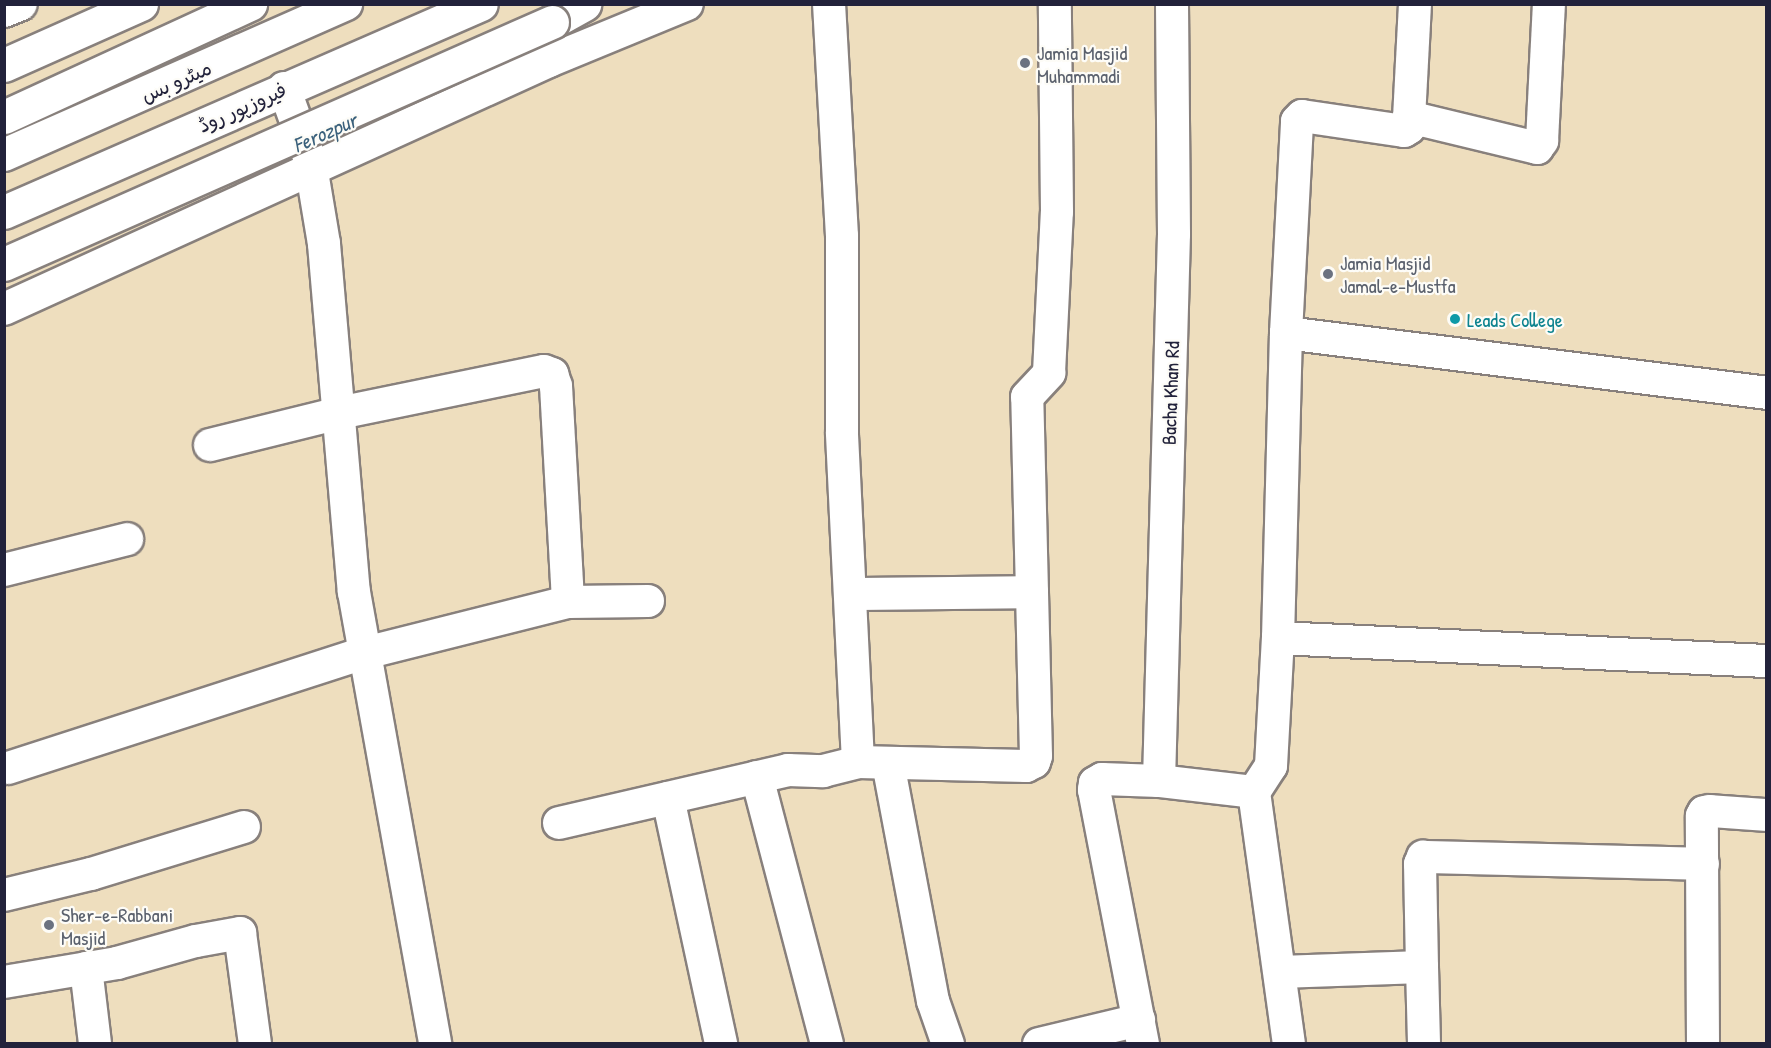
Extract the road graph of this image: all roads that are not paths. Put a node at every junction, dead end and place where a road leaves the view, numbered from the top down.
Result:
1 (21, 4) edge
2 (141, 4) edge
3 (250, 4) edge
4 (346, 4) edge
5 (481, 4) edge
6 (584, 4) edge
7 (687, 4) edge
8 (829, 4) edge
9 (1055, 4) edge
10 (1172, 4) edge
11 (1415, 4) edge
12 (1549, 4) edge
13 (4, 11) edge
14 (4, 65) edge
15 (284, 88) junction
16 (4, 117) edge
17 (1409, 117) junction
18 (4, 155) edge
19 (311, 168) junction
20 (4, 212) edge
21 (4, 264) edge
22 (4, 309) edge
23 (1286, 333) junction
24 (1767, 393) edge
25 (339, 413) junction
26 (210, 445) dead end
27 (127, 539) dead end
28 (4, 570) edge
29 (1032, 592) junction
30 (850, 594) junction
31 (648, 601) dead end
32 (568, 602) junction
33 (1278, 638) junction
34 (365, 653) junction
35 (1767, 661) edge
36 (858, 762) junction
37 (888, 763) junction
38 (8, 768) dead end
39 (757, 777) junction
40 (1159, 782) junction
41 (1254, 792) junction
42 (668, 798) junction
43 (1767, 815) edge
44 (559, 823) dead end
45 (244, 827) dead end
46 (1703, 864) junction
47 (4, 895) edge
48 (1422, 967) junction
49 (86, 968) junction
50 (1280, 972) junction
51 (4, 982) edge
52 (1141, 1032) edge
53 (715, 1042) edge
54 (95, 1044) edge
55 (255, 1044) edge
56 (435, 1044) edge
57 (827, 1044) edge
58 (948, 1044) edge
59 (1039, 1044) edge
60 (1289, 1044) edge
61 (1424, 1044) edge
62 (1703, 1044) edge

1 - 13 street
2 - 14 main road
3 - 16 main road
4 - 18 street, میٹرو بس
5 - 15 main road, فیروزپور روڈ
6 - 21 main road, bridge
7 - 19 street
8 - 30 street
9 - 29 street
10 - 40 street, Bacha Khan Rd
11 - 17 street
12 - 17 street
15 - 19 street
15 - 20 main road, فیروزپور روڈ
17 - 23 street
19 - 22 street
19 - 25 street
23 - 24 street
23 - 33 street
25 - 26 street
25 - 32 street
25 - 34 street
27 - 28 street
29 - 30 street
29 - 37 street
30 - 36 street
31 - 32 street
32 - 34 street
33 - 35 street
33 - 41 street
34 - 38 street
34 - 56 street
36 - 37 street
36 - 39 street
37 - 58 street
39 - 42 street
39 - 57 street
40 - 41 street
40 - 52 street
41 - 50 street
42 - 44 street
42 - 53 street
43 - 46 street
45 - 47 street
46 - 48 street
46 - 62 street
48 - 50 street
48 - 61 street
49 - 51 street
49 - 54 street
49 - 55 street
50 - 60 street
52 - 59 street

